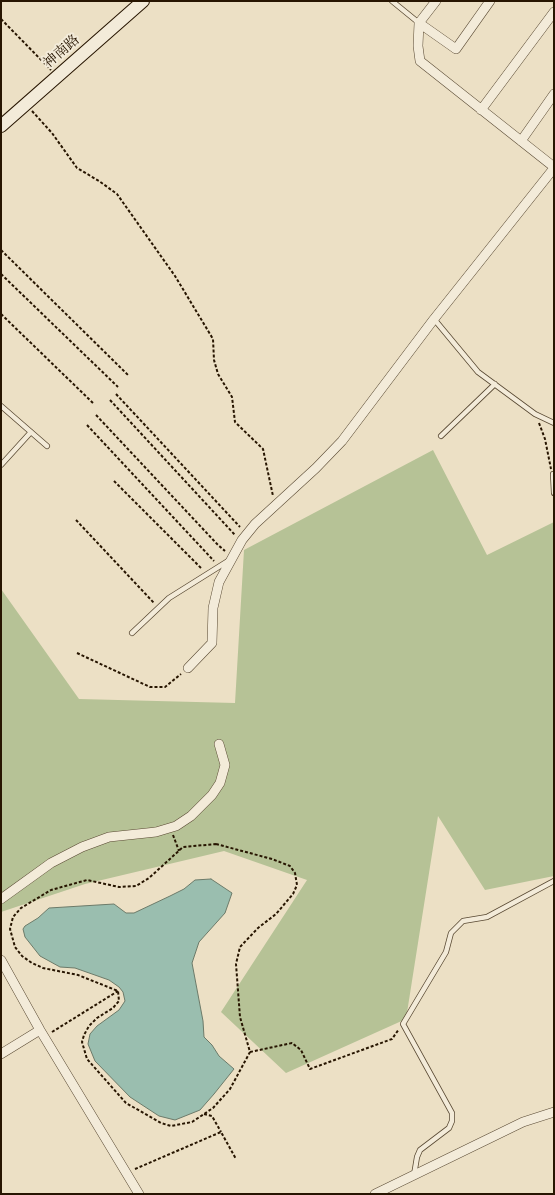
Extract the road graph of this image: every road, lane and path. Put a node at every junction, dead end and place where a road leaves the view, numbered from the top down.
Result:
1 (143, 1) edge
2 (392, 1) edge
3 (436, 1) edge
4 (490, 1) edge
5 (553, 15) edge
6 (1, 19) edge
7 (419, 23) junction
8 (58, 76) junction
9 (554, 94) edge
10 (26, 104) junction
11 (481, 110) junction
12 (1, 126) edge
13 (520, 141) junction
14 (554, 168) edge
15 (1, 250) edge
16 (1, 274) edge
17 (1, 314) edge
18 (434, 320) junction
19 (128, 375) dead end
20 (495, 384) junction
21 (118, 387) dead end
22 (116, 394) dead end
23 (110, 400) dead end
24 (94, 404) dead end
25 (1, 406) edge
26 (535, 414) junction
27 (96, 415) dead end
28 (554, 424) edge
29 (87, 425) dead end
30 (31, 432) junction
31 (441, 436) dead end
32 (47, 446) dead end
33 (1, 465) edge
34 (553, 474) joint
35 (114, 480) dead end
36 (554, 493) edge
37 (275, 505) junction
38 (76, 520) dead end
39 (248, 533) junction
40 (242, 540) junction
41 (232, 556) junction
42 (219, 567) junction
43 (207, 575) junction
44 (159, 608) junction
45 (132, 633) dead end
46 (77, 654) dead end
47 (188, 668) joint
48 (219, 744) dead end
49 (171, 828) junction
50 (179, 851) junction
51 (554, 881) edge
52 (1, 899) edge
53 (1, 960) edge
54 (118, 991) junction
55 (404, 1024) junction
56 (42, 1034) junction
57 (250, 1052) junction
58 (1, 1054) edge
59 (554, 1112) edge
60 (204, 1114) junction
61 (221, 1132) junction
62 (236, 1159) dead end
63 (126, 1173) junction
64 (414, 1175) junction
65 (139, 1194) edge
66 (375, 1194) edge

1 - 8 street, 神南路
2 - 7 lane
3 - 7 street
4 - 7 street
5 - 11 street
6 - 8 path
7 - 11 street
8 - 10 street, 神南路
9 - 13 street
10 - 12 street, 神南路
10 - 37 path
11 - 13 street
13 - 14 street
14 - 18 street
15 - 19 path
16 - 21 path
17 - 24 path
18 - 20 lane
18 - 37 street
20 - 26 lane
20 - 31 lane
22 - 39 path
23 - 40 path
25 - 30 lane
26 - 28 lane
26 - 34 path
27 - 41 path
29 - 42 path
30 - 32 lane
30 - 33 lane
34 - 36 lane
35 - 43 path
37 - 39 street
38 - 44 path
39 - 40 street
40 - 41 street
41 - 42 lane
41 - 47 street
42 - 43 lane
43 - 44 lane
44 - 45 lane
46 - 47 path
48 - 49 street
49 - 50 path
49 - 52 street
50 - 54 path
50 - 57 path
51 - 55 lane
53 - 56 street
54 - 56 path
54 - 60 path
55 - 57 path
55 - 64 lane
56 - 58 street
56 - 63 street
57 - 60 path
59 - 64 street
60 - 61 path
61 - 62 path
61 - 63 path
63 - 65 street
64 - 66 street

